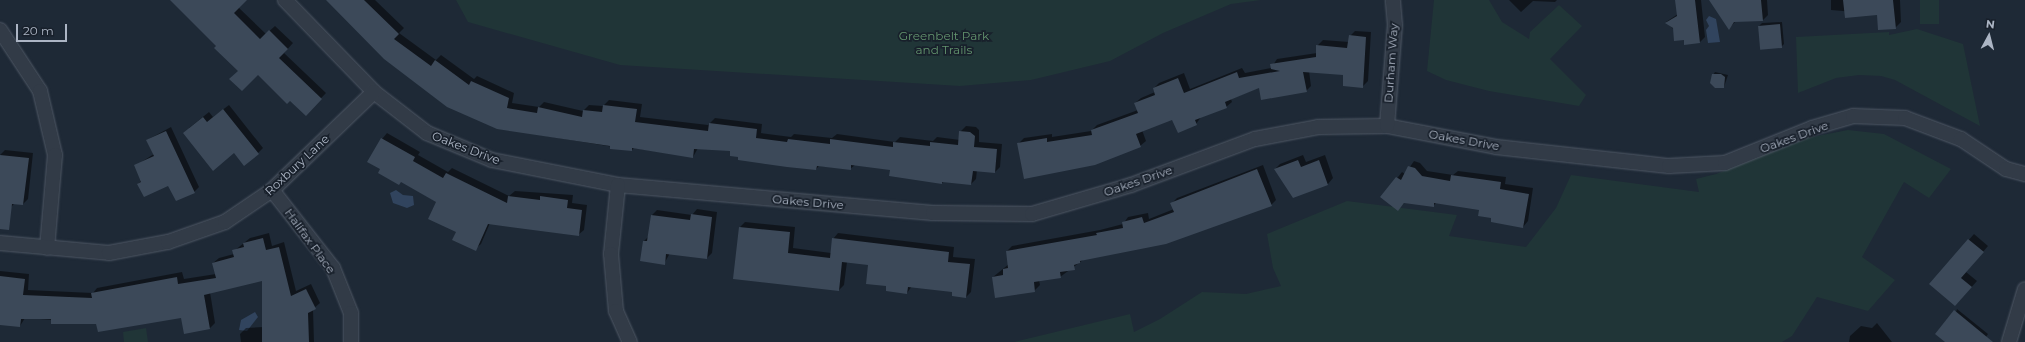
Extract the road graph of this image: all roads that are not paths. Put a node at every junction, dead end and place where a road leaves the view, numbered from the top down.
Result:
1 (285, 0) edge
2 (1393, 0) edge
3 (0, 30) edge
4 (374, 92) junction
5 (1387, 126) junction
6 (2025, 174) edge
7 (618, 185) junction
8 (272, 190) junction
9 (0, 244) edge
10 (47, 248) junction
11 (2025, 289) edge
12 (351, 342) edge
13 (630, 342) edge
14 (2009, 342) edge

1 - 4 street, Oakes Drive
2 - 5 street, Durham Way
3 - 10 street
4 - 7 street, Oakes Drive
4 - 8 street, Roxbury Lane
5 - 6 street, Oakes Drive
5 - 7 street, Oakes Drive
7 - 13 street
8 - 10 street, Roxbury Lane
8 - 12 street, Halifax Place
9 - 10 street, Roxbury Lane
11 - 14 street

